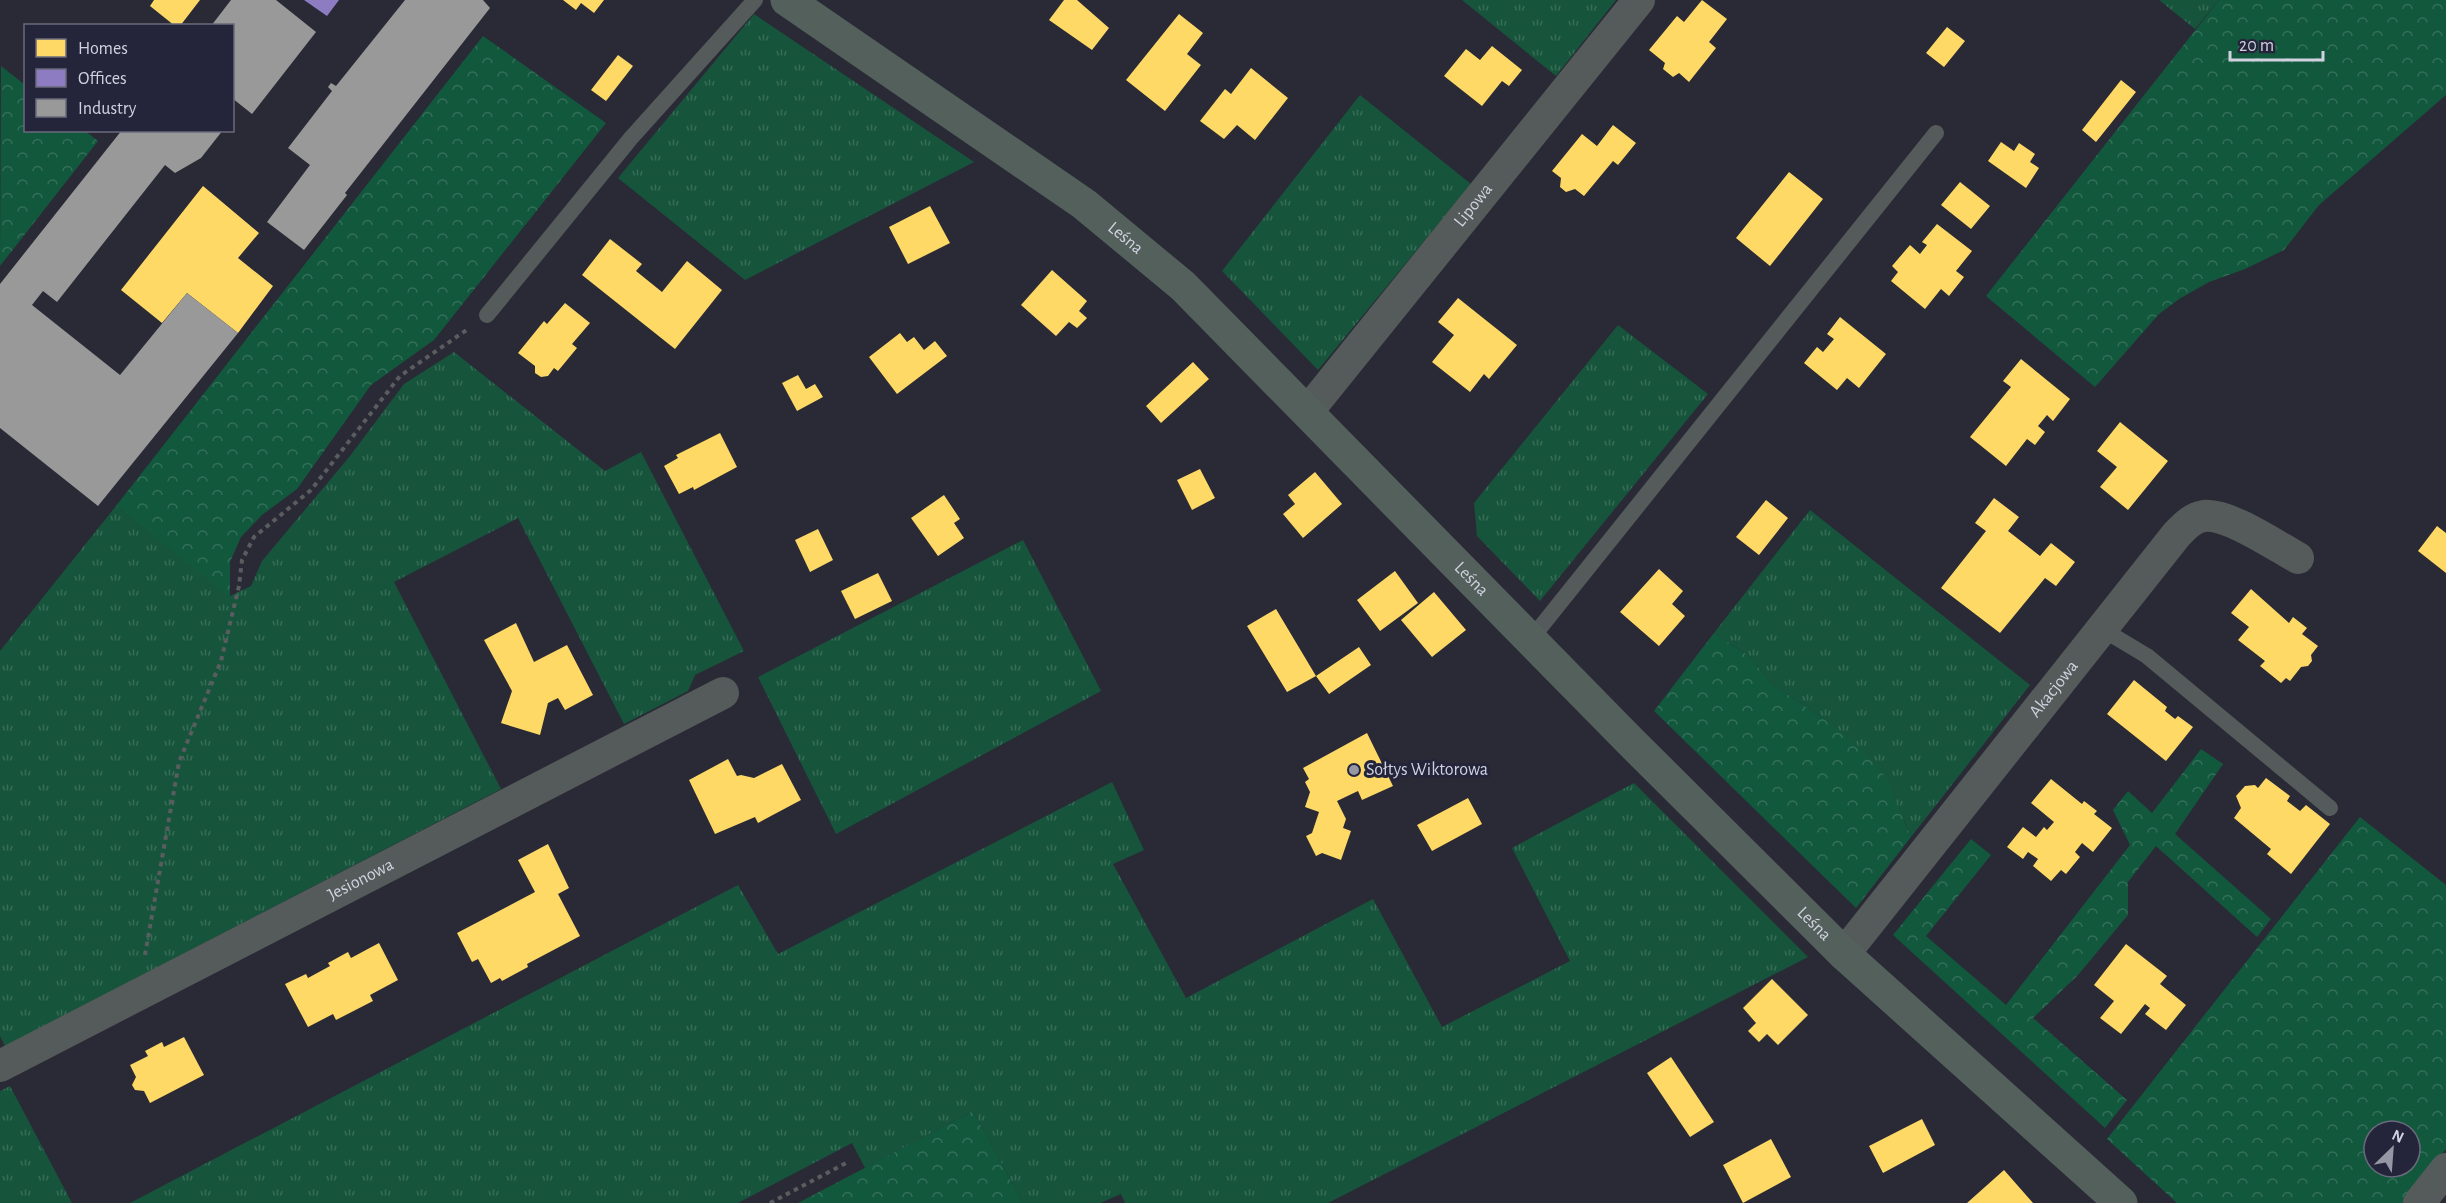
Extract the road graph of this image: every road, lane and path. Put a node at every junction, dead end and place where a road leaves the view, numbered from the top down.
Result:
1 (755, 0) edge
2 (787, 0) edge
3 (1639, 0) edge
4 (1936, 134) dead end
5 (488, 315) joint
6 (1308, 411) junction
7 (2298, 558) dead end
8 (2102, 629) junction
9 (1531, 639) junction
10 (723, 693) dead end
11 (2330, 808) dead end
12 (1844, 954) junction
13 (159, 983) junction
14 (0, 1066) edge
15 (848, 1162) dead end
16 (2446, 1169) edge
17 (771, 1203) edge
18 (2121, 1203) edge
19 (2419, 1203) edge

1 - 5 lane
2 - 6 street, Leśna
3 - 6 street, Lipowa
4 - 9 lane
5 - 13 path
6 - 9 street, Leśna
7 - 8 street, Akacjowa
8 - 11 lane
8 - 12 street, Akacjowa
9 - 12 street, Leśna
10 - 13 street, Jesionowa
12 - 18 street, Leśna
13 - 14 street, Jesionowa
15 - 17 path
16 - 19 street

